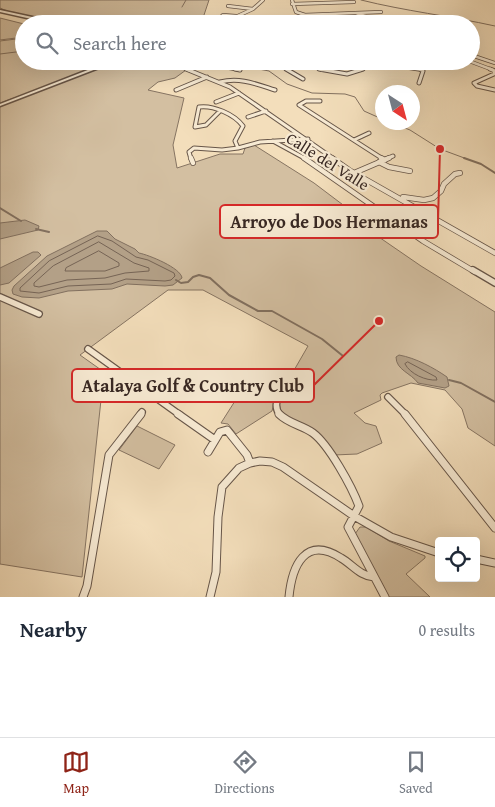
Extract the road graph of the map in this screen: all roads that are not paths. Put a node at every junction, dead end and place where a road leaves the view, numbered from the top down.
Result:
1 (263, 0) edge
2 (292, 2) edge
3 (354, 2) dead end
4 (228, 6) dead end
5 (253, 9) junction
6 (0, 11) edge
7 (354, 12) junction
8 (381, 12) dead end
9 (18, 15) edge
10 (240, 15) edge
11 (303, 15) joint
12 (363, 15) edge
13 (480, 59) edge
14 (495, 63) edge
15 (480, 65) edge
16 (91, 70) edge
17 (190, 70) edge
18 (288, 70) edge
19 (322, 70) edge
20 (362, 70) edge
21 (422, 70) edge
22 (207, 77) junction
23 (303, 79) dead end
24 (220, 82) junction
25 (420, 83) dead end
26 (176, 90) dead end
27 (275, 90) dead end
28 (495, 90) edge
29 (239, 93) junction
30 (320, 101) dead end
31 (216, 102) dead end
32 (0, 105) edge
33 (220, 111) junction
34 (266, 111) junction
35 (248, 116) dead end
36 (369, 133) dead end
37 (308, 139) junction
38 (354, 140) junction
39 (273, 141) junction
40 (238, 148) junction
41 (393, 156) dead end
42 (385, 160) junction
43 (379, 162) junction
44 (193, 163) dead end
45 (410, 171) dead end
46 (354, 173) junction
47 (460, 173) dead end
48 (399, 197) junction
49 (495, 253) edge
50 (495, 282) edge
51 (0, 297) edge
52 (39, 314) dead end
53 (88, 349) dead end
54 (290, 378) dead end
55 (388, 397) dead end
56 (142, 412) dead end
57 (215, 440) junction
58 (208, 452) dead end
59 (250, 463) junction
60 (354, 516) junction
61 (495, 528) edge
62 (435, 552) edge
63 (480, 560) edge
64 (495, 562) edge
65 (374, 577) junction
66 (82, 597) edge
67 (210, 597) edge
68 (289, 597) edge
69 (385, 597) edge

1 - 5 street
2 - 3 street
2 - 11 street
4 - 5 street
5 - 10 street
6 - 9 street
7 - 8 street
7 - 11 street
7 - 12 street
13 - 14 street
15 - 28 street
16 - 32 street
17 - 22 street
18 - 23 street
19 - 20 street
21 - 25 street
22 - 24 street
22 - 26 street
24 - 27 street
24 - 29 street
29 - 31 street
29 - 34 street
30 - 38 street
33 - 33 street
33 - 40 street
34 - 35 street
34 - 37 street
36 - 38 street
37 - 39 street
37 - 46 street
38 - 42 street
39 - 40 street
39 - 50 street, Calle del Valle
40 - 44 street
41 - 42 street
42 - 43 street
43 - 45 street
43 - 46 street
46 - 48 street
47 - 48 street
48 - 49 street
51 - 52 street
53 - 57 street
54 - 60 street
55 - 61 street
56 - 66 street
57 - 58 street
57 - 59 street
59 - 60 street
59 - 67 street
60 - 62 street
60 - 65 street
63 - 64 street
65 - 68 street
65 - 69 street

